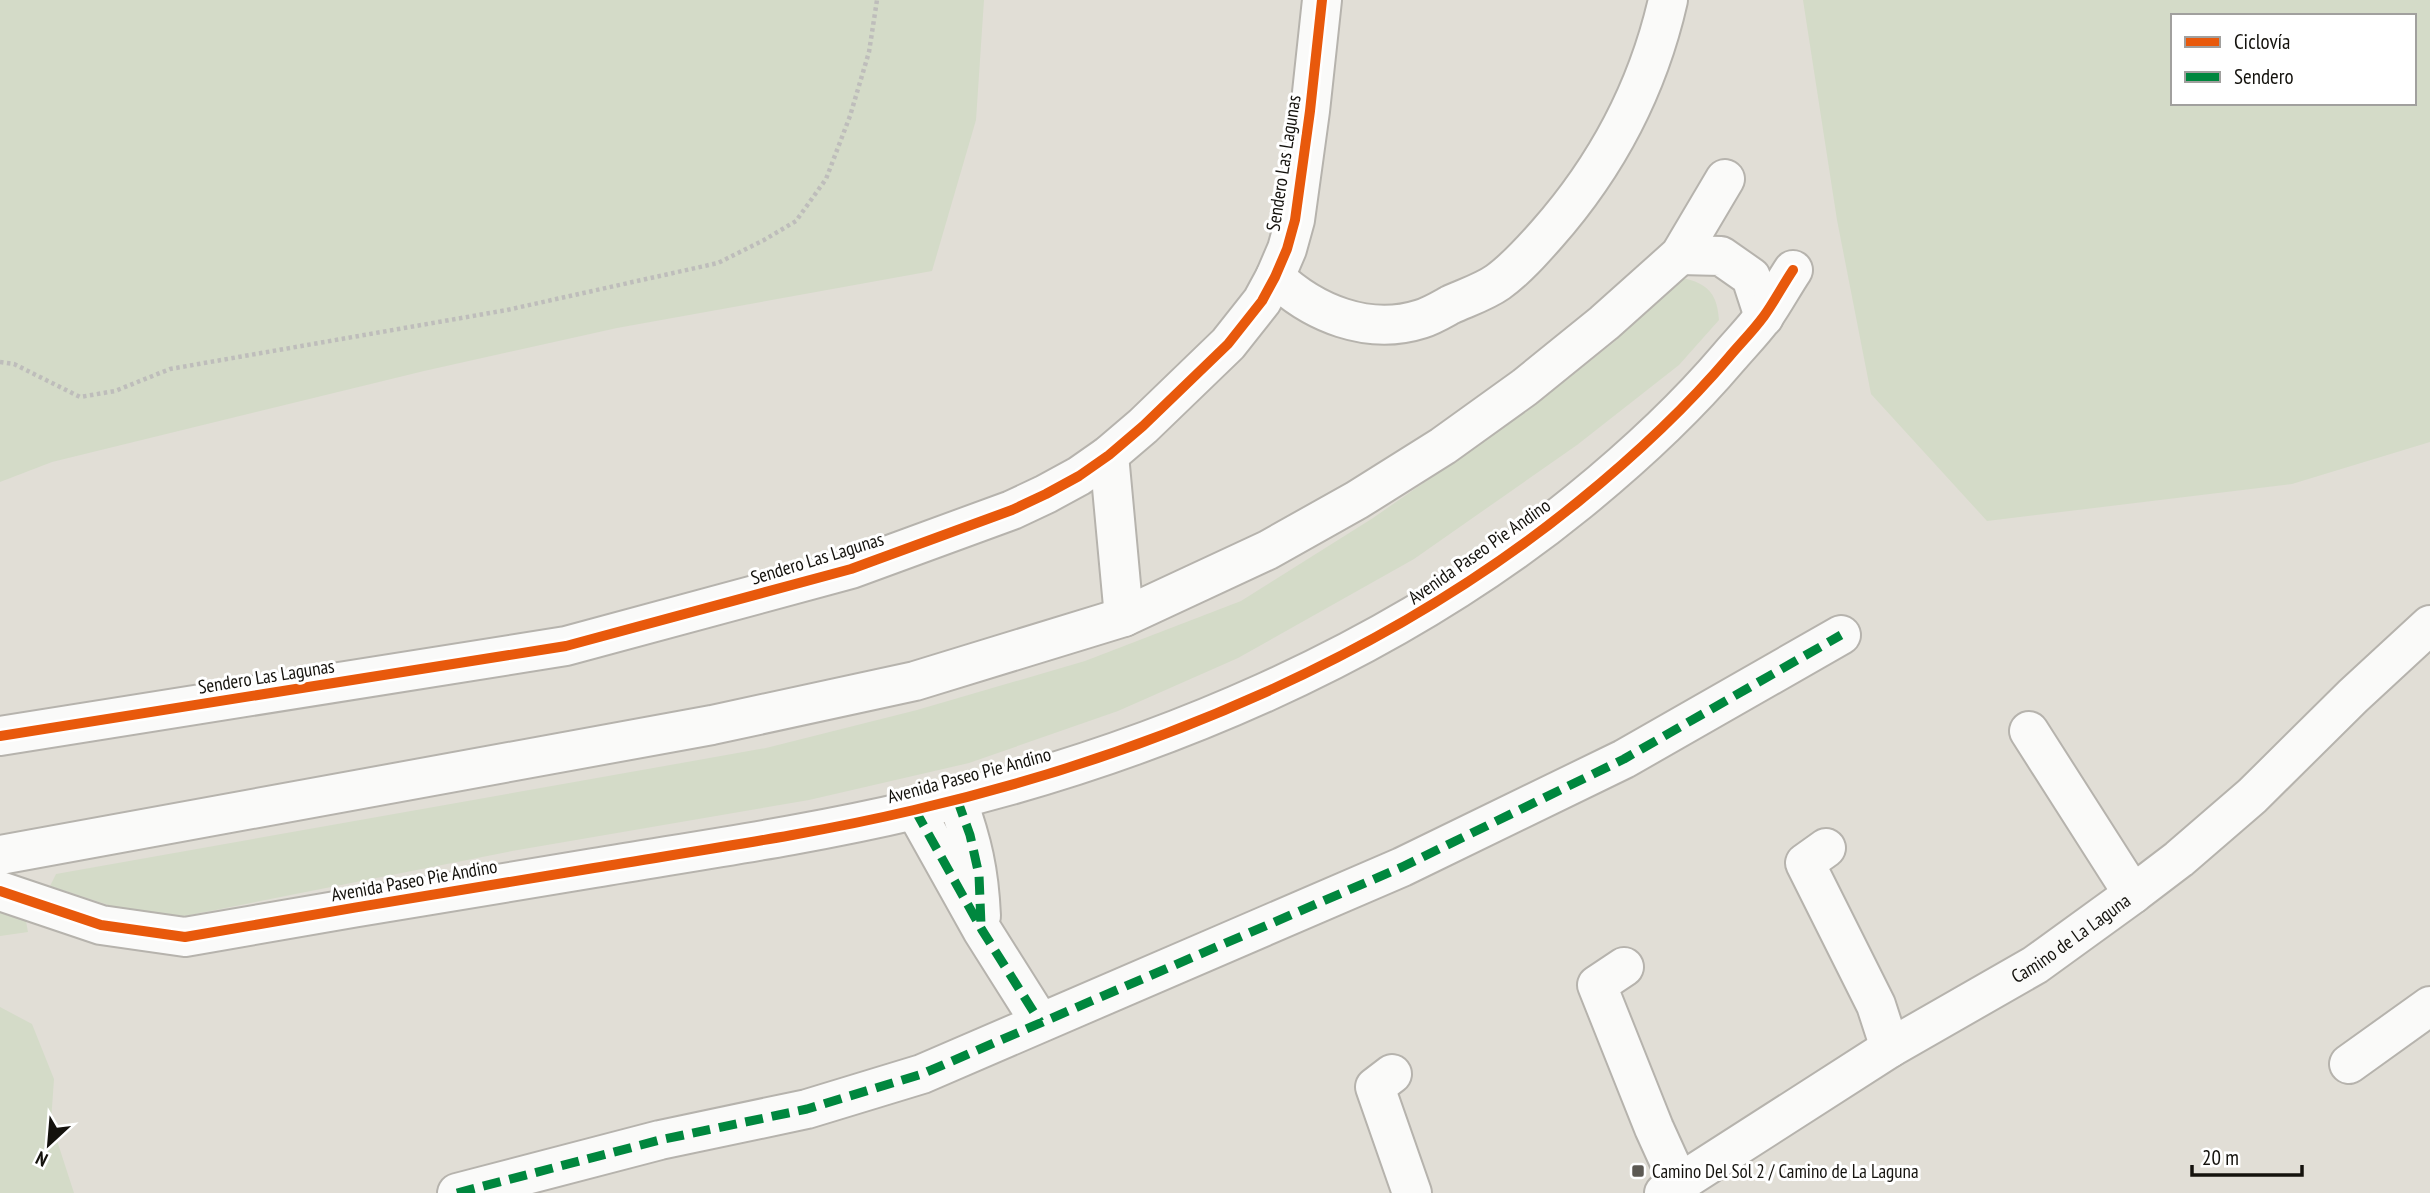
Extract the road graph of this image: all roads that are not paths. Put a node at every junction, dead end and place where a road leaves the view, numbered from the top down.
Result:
1 (1322, 0) edge
2 (1668, 0) edge
3 (1725, 179) dead end
4 (1680, 255) junction
5 (1793, 270) dead end
6 (1275, 277) junction
7 (1764, 317) junction
8 (1109, 455) junction
9 (1124, 617) junction
10 (2430, 625) edge
11 (1841, 635) dead end
12 (2029, 731) dead end
13 (0, 736) edge
14 (957, 799) junction
15 (915, 810) junction
16 (1826, 848) dead end
17 (0, 855) edge
18 (0, 891) edge
19 (2133, 894) junction
20 (982, 930) junction
21 (1624, 967) dead end
22 (2430, 1006) edge
23 (1040, 1022) junction
24 (1891, 1048) junction
25 (2349, 1064) dead end
26 (1392, 1074) dead end
27 (1671, 1188) edge
28 (457, 1193) edge
29 (1412, 1193) edge

1 - 6 street, Sendero Las Lagunas
2 - 6 street
3 - 4 street
4 - 7 street
4 - 9 street
5 - 7 street, Avenida Paseo Pie Andino
6 - 8 street, Sendero Las Lagunas
7 - 14 street, Avenida Paseo Pie Andino
8 - 9 street
8 - 13 street, Sendero Las Lagunas
9 - 17 street
10 - 19 street, Camino de La Laguna
11 - 23 street
12 - 19 street
14 - 15 street, Avenida Paseo Pie Andino
14 - 20 street
15 - 18 street, Avenida Paseo Pie Andino
15 - 20 street
16 - 24 street
19 - 24 street, Camino de La Laguna
20 - 23 street
21 - 27 street
22 - 25 street
23 - 28 street
24 - 27 street, Camino de La Laguna
26 - 29 street

